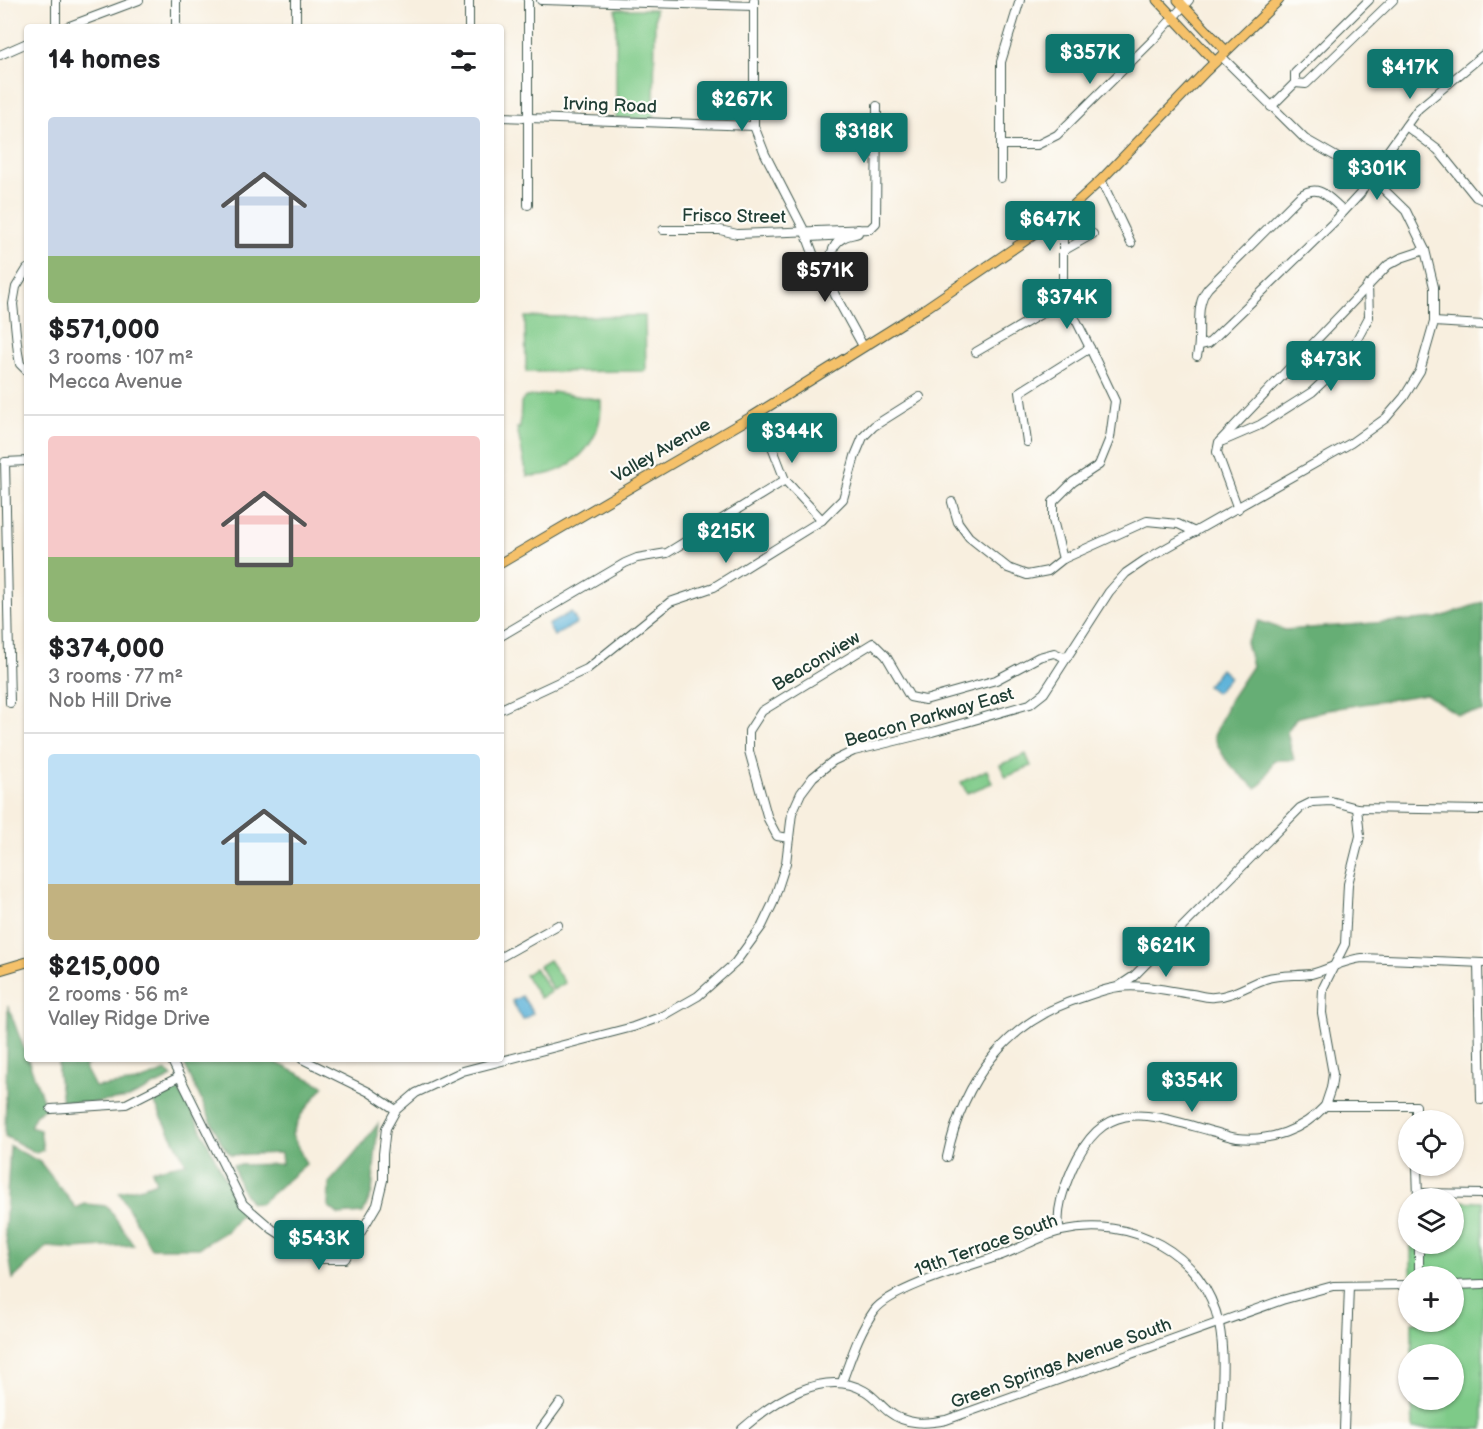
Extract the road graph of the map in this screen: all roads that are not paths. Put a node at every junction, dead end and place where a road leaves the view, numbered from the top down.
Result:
1 (56, 0) edge
2 (139, 0) edge
3 (176, 0) edge
4 (296, 0) edge
5 (469, 0) edge
6 (528, 0) edge
7 (541, 0) edge
8 (1020, 0) edge
9 (1157, 0) edge
10 (1279, 0) edge
11 (1369, 0) edge
12 (1393, 0) edge
13 (687, 2) edge
14 (1184, 2) edge
15 (754, 3) edge
16 (1172, 17) junction
17 (56, 24) edge
18 (75, 24) edge
19 (176, 24) edge
20 (296, 24) edge
21 (469, 24) edge
22 (24, 45) edge
23 (0, 55) edge
24 (1221, 56) junction
25 (1481, 60) edge
26 (1295, 83) junction
27 (877, 106) dead end
28 (1271, 107) junction
29 (504, 117) edge
30 (528, 117) junction
31 (753, 126) junction
32 (1406, 126) junction
33 (1002, 145) junction
34 (1370, 176) junction
35 (1001, 178) dead end
36 (1101, 180) junction
37 (1483, 200) edge
38 (528, 205) dead end
39 (1344, 211) junction
40 (1063, 215) junction
41 (663, 230) dead end
42 (805, 232) junction
43 (857, 232) junction
44 (1093, 234) dead end
45 (1131, 243) dead end
46 (1425, 250) junction
47 (1063, 252) junction
48 (24, 274) edge
49 (829, 278) junction
50 (1368, 285) junction
51 (1063, 301) junction
52 (1434, 322) junction
53 (1483, 325) edge
54 (1200, 345) junction
55 (863, 346) junction
56 (1090, 348) junction
57 (976, 352) dead end
58 (1197, 356) dead end
59 (24, 368) edge
60 (920, 397) dead end
61 (753, 416) junction
62 (1027, 442) dead end
63 (1219, 442) junction
64 (24, 461) edge
65 (785, 480) junction
66 (952, 502) dead end
67 (1238, 509) junction
68 (822, 520) junction
69 (1195, 532) junction
70 (1063, 559) junction
71 (504, 561) edge
72 (504, 634) edge
73 (1066, 658) junction
74 (10, 703) dead end
75 (504, 708) edge
76 (1357, 808) junction
77 (1483, 810) edge
78 (789, 838) junction
79 (558, 925) dead end
80 (504, 955) edge
81 (24, 963) edge
82 (1481, 963) edge
83 (1334, 965) junction
84 (0, 970) edge
85 (1117, 987) junction
86 (504, 1060) edge
87 (172, 1062) edge
88 (308, 1062) edge
89 (498, 1062) edge
90 (179, 1077) junction
91 (1481, 1100) dead end
92 (1325, 1106) junction
93 (51, 1109) dead end
94 (396, 1110) junction
95 (1416, 1110) edge
96 (947, 1157) dead end
97 (1483, 1194) edge
98 (1464, 1195) edge
99 (1060, 1231) junction
100 (1483, 1284) edge
101 (1398, 1285) edge
102 (1464, 1285) edge
103 (1349, 1286) junction
104 (1219, 1323) junction
105 (842, 1382) junction
106 (560, 1402) dead end
107 (929, 1426) edge
108 (541, 1429) edge
109 (742, 1429) edge
110 (1220, 1429) edge
111 (1344, 1429) edge

1 - 17 street
2 - 18 street
3 - 19 street
4 - 20 street
5 - 21 street
6 - 30 street
7 - 13 street
8 - 33 street
9 - 16 main road
10 - 24 main road, Valley Avenue
11 - 26 street
12 - 26 street
13 - 15 street
14 - 16 street
14 - 24 main road
15 - 31 street
16 - 24 main road
16 - 33 street
22 - 23 street
24 - 28 street, Beacon Parkway East
24 - 36 main road, Valley Avenue
25 - 32 street
26 - 28 street
27 - 43 street
28 - 34 street, Beacon Parkway East
29 - 30 street, Irving Road
30 - 31 street, Irving Road
30 - 38 street
31 - 42 street
32 - 34 street
32 - 37 street
33 - 35 street
34 - 39 street
34 - 46 street, Beacon Parkway East
36 - 40 main road, Valley Avenue
36 - 45 street
39 - 54 street
39 - 54 street
40 - 47 street
40 - 55 main road, Valley Avenue
41 - 42 street, Frisco Street
42 - 43 street, Frisco Street
42 - 49 street
43 - 49 street
44 - 47 street
46 - 50 street
46 - 52 street, Beacon Parkway East
47 - 51 street
48 - 59 street
49 - 55 street
50 - 63 street
50 - 63 street
51 - 56 street
51 - 57 street
52 - 53 street
52 - 67 street, Beacon Parkway East
54 - 58 street
55 - 61 main road, Valley Avenue
56 - 62 street
56 - 70 street
60 - 68 street
61 - 65 street
61 - 71 main road, Valley Avenue
63 - 67 street
64 - 74 street
65 - 68 street
65 - 72 street
66 - 70 street
67 - 69 street, Beacon Parkway East
68 - 75 street
69 - 70 street
69 - 73 street, Beacon Parkway East
73 - 78 street, Beacon Parkway East
73 - 78 street, Beaconview
76 - 77 street
76 - 83 street
76 - 85 street
78 - 86 street, Beacon Parkway East
79 - 80 street
81 - 84 main road
82 - 83 street
82 - 91 street
83 - 85 street
83 - 92 street
85 - 96 street
87 - 90 street
88 - 94 street
89 - 94 street, Beacon Parkway East
90 - 93 street
90 - 94 street
92 - 95 street
92 - 99 street
97 - 98 street
99 - 104 street, 19th Terrace South
99 - 105 street, 19th Terrace South
100 - 102 street
101 - 103 street, Green Springs Avenue South
103 - 104 street, Green Springs Avenue South
103 - 111 street
104 - 107 street, Green Springs Avenue South
104 - 110 street, 19th Terrace South
105 - 107 street, Green Springs Avenue South
105 - 109 street
106 - 108 street

